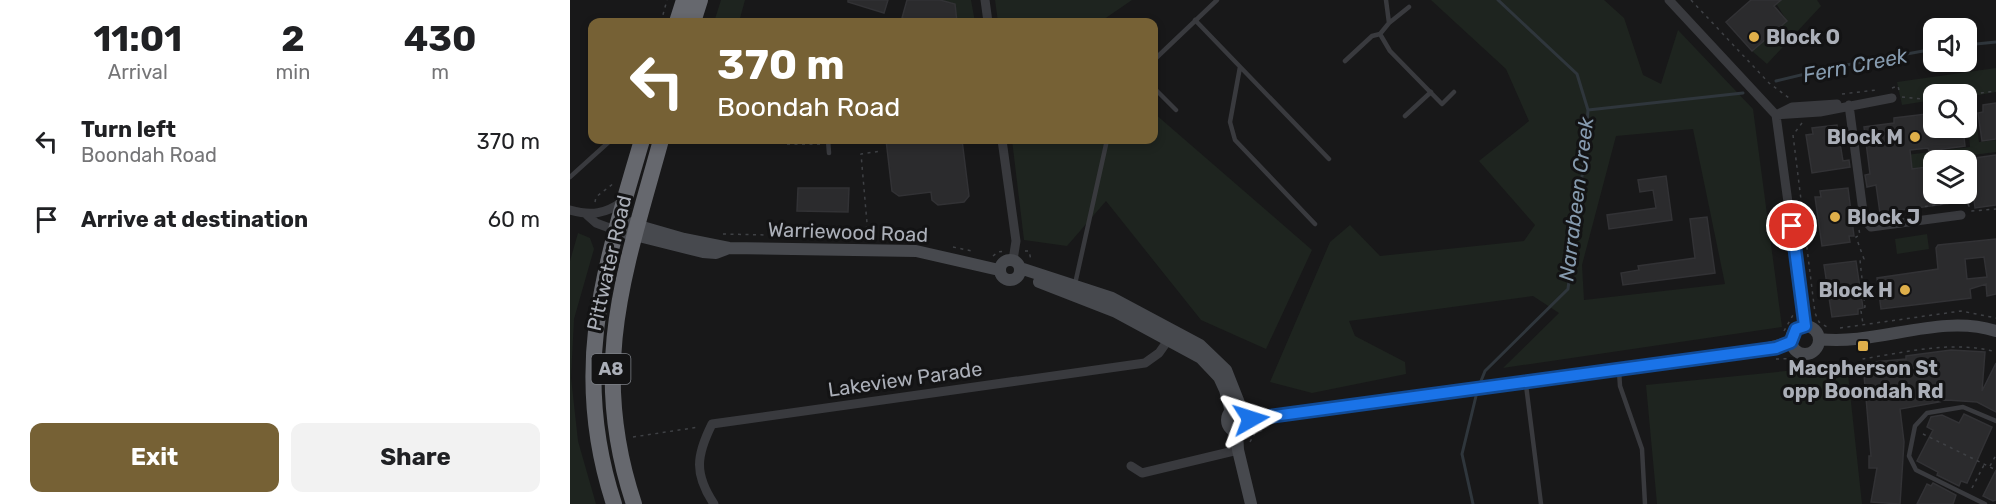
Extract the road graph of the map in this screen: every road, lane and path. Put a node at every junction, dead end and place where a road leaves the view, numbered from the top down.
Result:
1 (667, 0) edge
2 (684, 0) edge
3 (700, 0) edge
4 (985, 0) edge
5 (1217, 0) edge
6 (1386, 0) edge
7 (1669, 0) edge
8 (1691, 0) edge
9 (1409, 7) dead end
10 (662, 18) edge
11 (678, 18) edge
12 (694, 18) edge
13 (987, 18) edge
14 (1195, 20) junction
15 (1389, 22) junction
16 (1380, 34) junction
17 (1158, 56) edge
18 (1345, 62) dead end
19 (1240, 67) junction
20 (1881, 90) dead end
21 (1996, 91) edge
22 (1158, 92) edge
23 (1431, 92) junction
24 (1454, 92) dead end
25 (1891, 93) joint
26 (1838, 94) dead end
27 (1977, 94) edge
28 (1791, 98) dead end
29 (1923, 99) edge
30 (1849, 105) junction
31 (1176, 110) dead end
32 (1776, 115) junction
33 (1405, 116) dead end
34 (1809, 122) dead end
35 (607, 144) edge
36 (641, 144) edge
37 (660, 144) edge
38 (787, 144) dead end
39 (820, 144) dead end
40 (828, 144) edge
41 (1003, 144) edge
42 (1106, 144) edge
43 (881, 151) dead end
44 (829, 153) dead end
45 (1329, 159) dead end
46 (570, 177) edge
47 (616, 182) dead end
48 (624, 200) junction
49 (570, 210) edge
50 (587, 215) junction
51 (1961, 215) dead end
52 (1315, 224) dead end
53 (617, 225) junction
54 (1858, 225) dead end
55 (636, 230) junction
56 (865, 237) dead end
57 (1017, 268) junction
58 (999, 270) junction
59 (1075, 284) junction
60 (1996, 318) edge
61 (1863, 324) junction
62 (1805, 326) junction
63 (1996, 331) edge
64 (1171, 335) junction
65 (1819, 339) junction
66 (1791, 342) junction
67 (1996, 352) edge
68 (1811, 358) dead end
69 (1773, 359) dead end
70 (1860, 366) dead end
71 (1619, 371) junction
72 (1526, 383) junction
73 (1236, 410) junction
74 (1251, 419) junction
75 (1996, 421) edge
76 (712, 424) junction
77 (1268, 428) dead end
78 (1914, 430) junction
79 (1237, 432) junction
80 (629, 438) dead end
81 (1244, 447) junction
82 (1996, 455) edge
83 (1985, 465) junction
84 (1131, 466) dead end
85 (1990, 467) junction
86 (1996, 470) edge
87 (1968, 496) junction
88 (614, 504) edge
89 (634, 504) edge
90 (714, 504) edge
91 (1251, 504) edge
92 (1541, 504) edge
93 (1645, 504) edge
94 (1985, 504) edge

1 - 10 path
2 - 11 highway
3 - 12 highway
4 - 13 street
5 - 14 lane
6 - 15 lane
7 - 32 street
8 - 28 path
9 - 15 lane
14 - 17 lane
14 - 19 lane
15 - 16 lane
16 - 18 lane
16 - 23 lane
19 - 45 lane
19 - 52 lane
20 - 26 path
21 - 27 path
22 - 31 lane
23 - 24 lane
23 - 33 lane
25 - 29 path
25 - 30 street
30 - 32 street
30 - 51 street
32 - 62 street
34 - 61 path
35 - 46 lane
36 - 48 highway, Pittwater Road / A8
37 - 55 highway, Pittwater Road / A8
38 - 39 path
40 - 44 lane
41 - 57 street
42 - 59 lane
43 - 56 path
47 - 50 path
48 - 50 street
48 - 53 highway, Pittwater Road / A8
49 - 50 street
50 - 53 street
53 - 55 street, Warriewood Road
53 - 88 highway, Pittwater Road / A8
54 - 61 path
55 - 58 street, Warriewood Road
55 - 89 highway, Pittwater Road / A8
57 - 58 street
57 - 58 street, Warriewood Road
57 - 59 street
57 - 64 street
59 - 64 street
60 - 61 path
62 - 65 street
62 - 66 street
63 - 65 street
64 - 73 street
64 - 76 street, Lakeview Parade
65 - 66 street
66 - 71 street
67 - 70 path
68 - 69 path
71 - 72 street
71 - 93 lane
72 - 74 street
72 - 92 lane
73 - 74 street
73 - 79 street
74 - 79 street
75 - 78 lane
76 - 80 path
76 - 90 street
77 - 81 path
78 - 83 path
78 - 87 lane
79 - 81 street
81 - 84 street
81 - 91 street
82 - 85 path
83 - 85 path
83 - 87 path
85 - 86 path
87 - 94 lane

